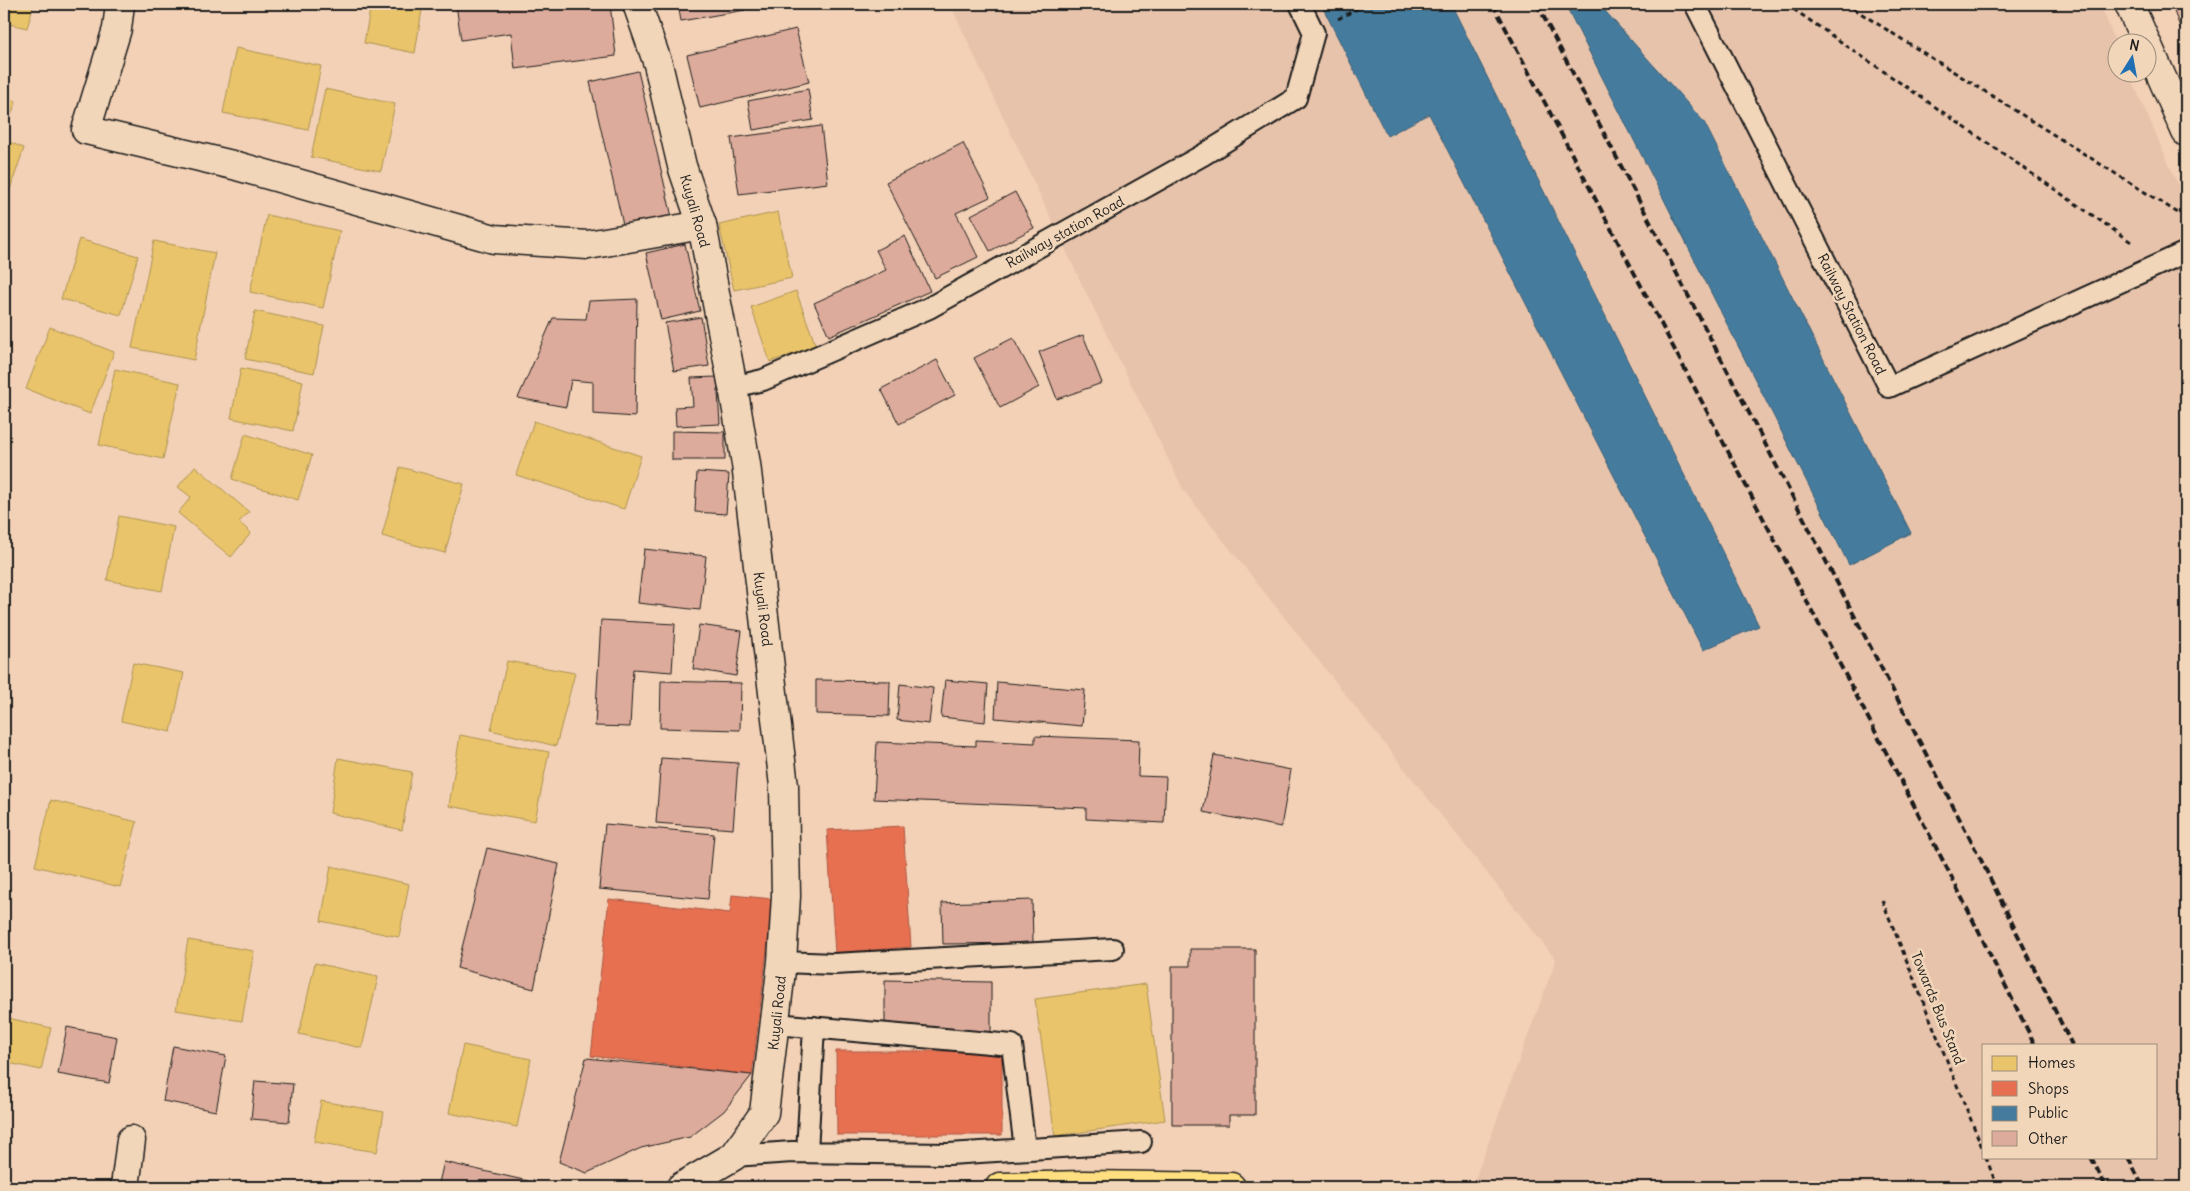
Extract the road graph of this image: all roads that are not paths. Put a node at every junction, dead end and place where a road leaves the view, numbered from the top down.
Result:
1 (120, 4) edge
2 (638, 4) edge
3 (1300, 4) edge
4 (1695, 4) edge
5 (2129, 4) edge
6 (2142, 32) edge
7 (2158, 69) edge
8 (2186, 132) edge
9 (702, 225) junction
10 (2186, 252) edge
11 (733, 387) junction
12 (1113, 949) dead end
13 (782, 962) junction
14 (776, 1024) junction
15 (814, 1027) junction
16 (132, 1140) dead end
17 (1141, 1142) dead end
18 (1024, 1149) junction
19 (807, 1152) junction
20 (734, 1156) junction
21 (124, 1187) edge
22 (681, 1187) edge
23 (1000, 1187) edge
24 (1231, 1187) edge

1 - 9 main road
2 - 9 main road, Kuyali Road
3 - 11 lane, Railway station Road
4 - 10 lane, Railway Station Road
5 - 6 main road
7 - 8 main road
9 - 11 main road, Kuyali Road
11 - 13 main road, Kuyali Road
12 - 13 lane
13 - 14 main road, Kuyali Road
14 - 15 lane
14 - 20 main road, Kuyali Road
15 - 18 lane
15 - 19 lane
16 - 21 main road
17 - 18 lane
18 - 19 lane
19 - 20 lane
20 - 22 main road, Kuyali Road
23 - 24 main road

